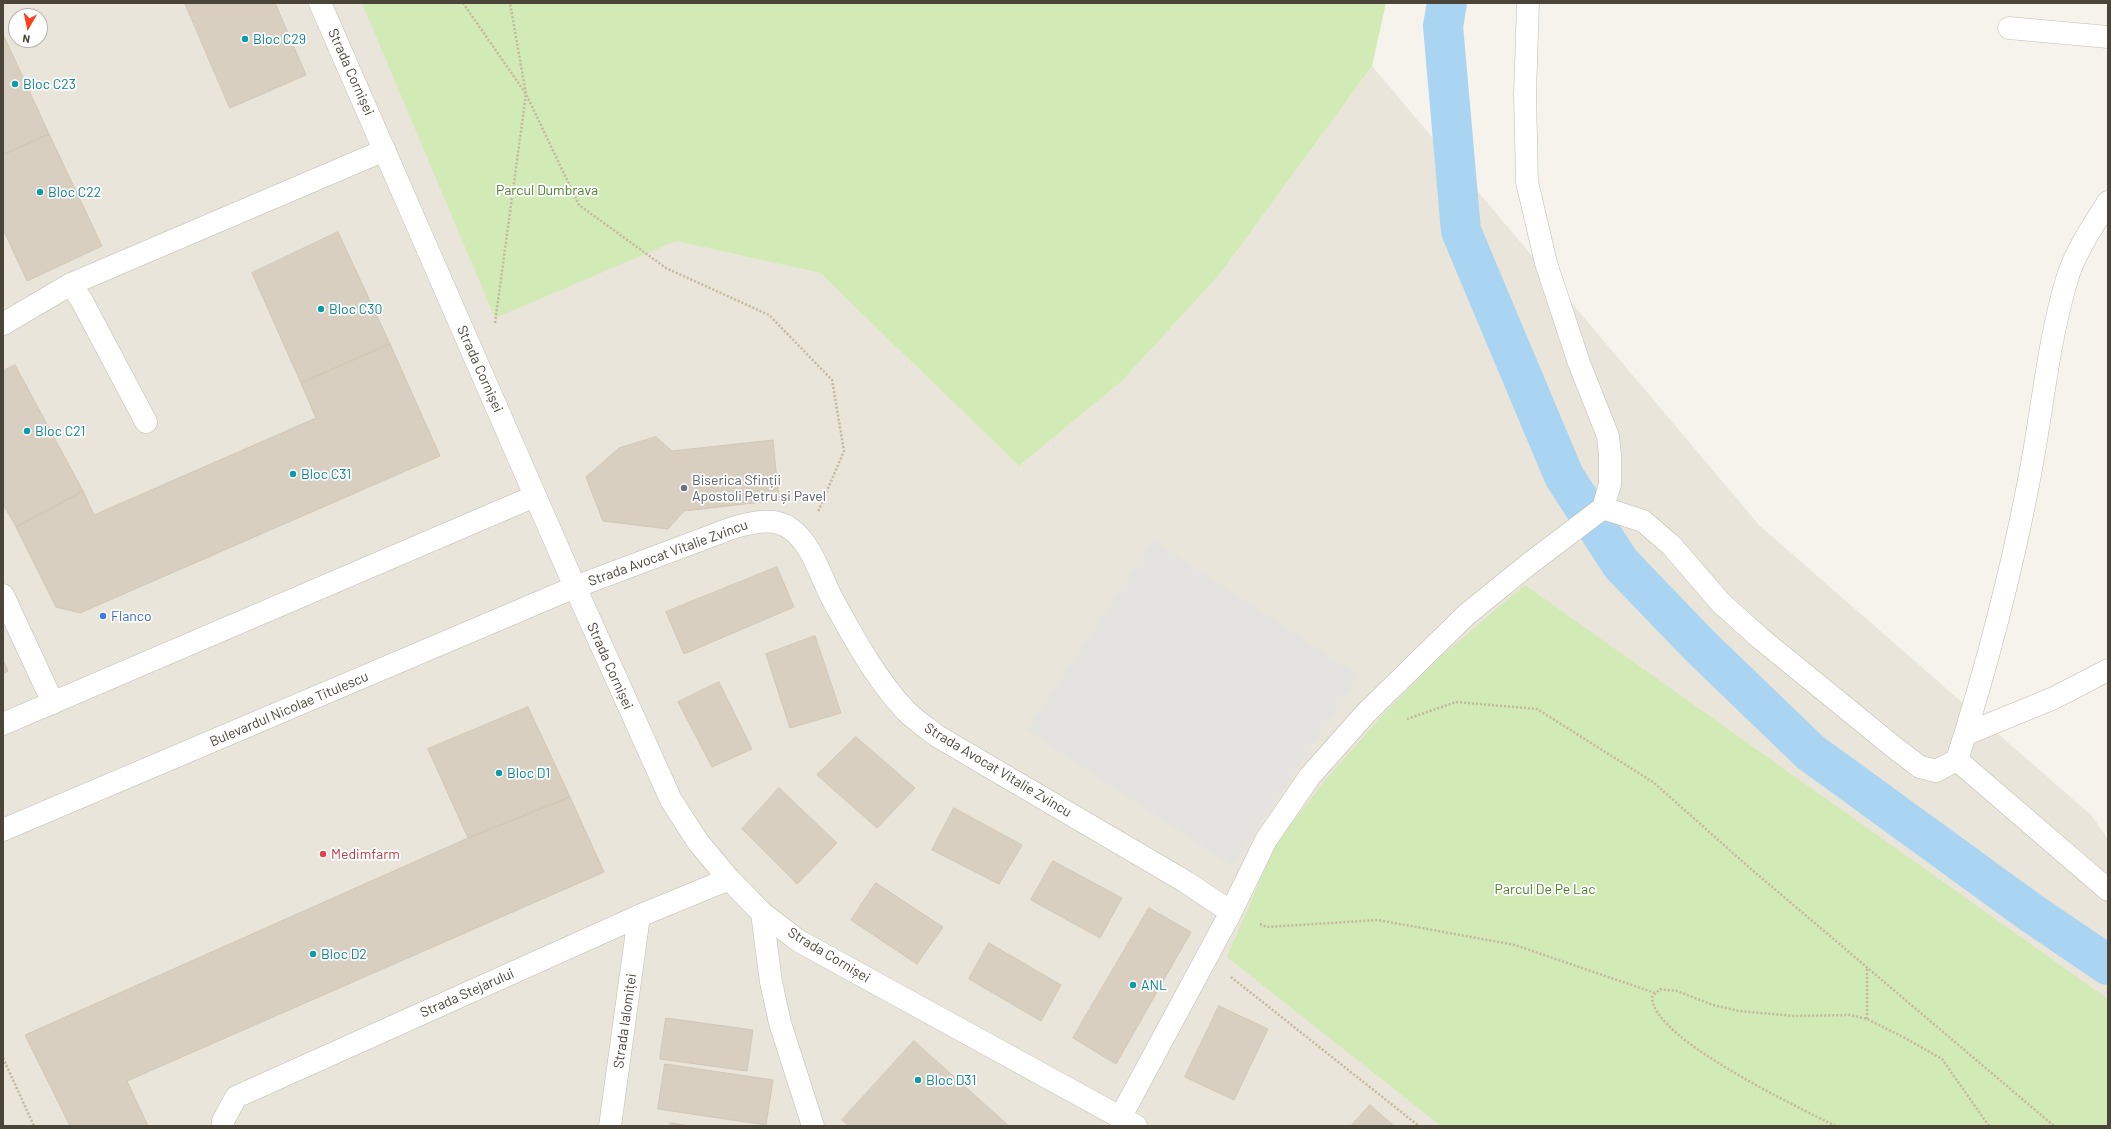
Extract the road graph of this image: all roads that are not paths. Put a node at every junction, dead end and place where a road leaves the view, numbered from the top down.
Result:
1 (320, 3) edge
2 (1528, 3) edge
3 (2009, 28) dead end
4 (2108, 37) edge
5 (385, 150) junction
6 (2108, 202) edge
7 (71, 284) junction
8 (3, 324) edge
9 (146, 422) dead end
10 (535, 496) junction
11 (1603, 508) junction
12 (575, 587) junction
13 (3, 595) edge
14 (2108, 670) edge
15 (52, 703) junction
16 (3, 724) edge
17 (1966, 734) junction
18 (1957, 760) junction
19 (3, 830) edge
20 (728, 879) junction
21 (2108, 890) edge
22 (1231, 912) junction
23 (762, 913) junction
24 (639, 916) junction
25 (1128, 1122) edge
26 (223, 1126) edge
27 (610, 1126) edge
28 (812, 1126) edge

1 - 5 street, Strada Cornișei
2 - 11 street
3 - 4 street
5 - 7 street
5 - 10 street, Strada Cornișei
6 - 17 street
7 - 8 street
7 - 9 street
10 - 12 street, Strada Cornișei
10 - 15 street
11 - 18 street
11 - 22 street
12 - 19 street, Bulevardul Nicolae Titulescu
12 - 20 street, Strada Cornișei
12 - 22 street, Strada Avocat Vitalie Zvincu
13 - 15 street
14 - 17 street
15 - 16 street
17 - 18 street
18 - 21 street
20 - 23 street, Strada Cornișei
20 - 24 street, Strada Stejarului
22 - 25 street
23 - 25 street, Strada Cornișei
23 - 28 street
24 - 26 street, Strada Stejarului
24 - 27 street, Strada Ialomiței

